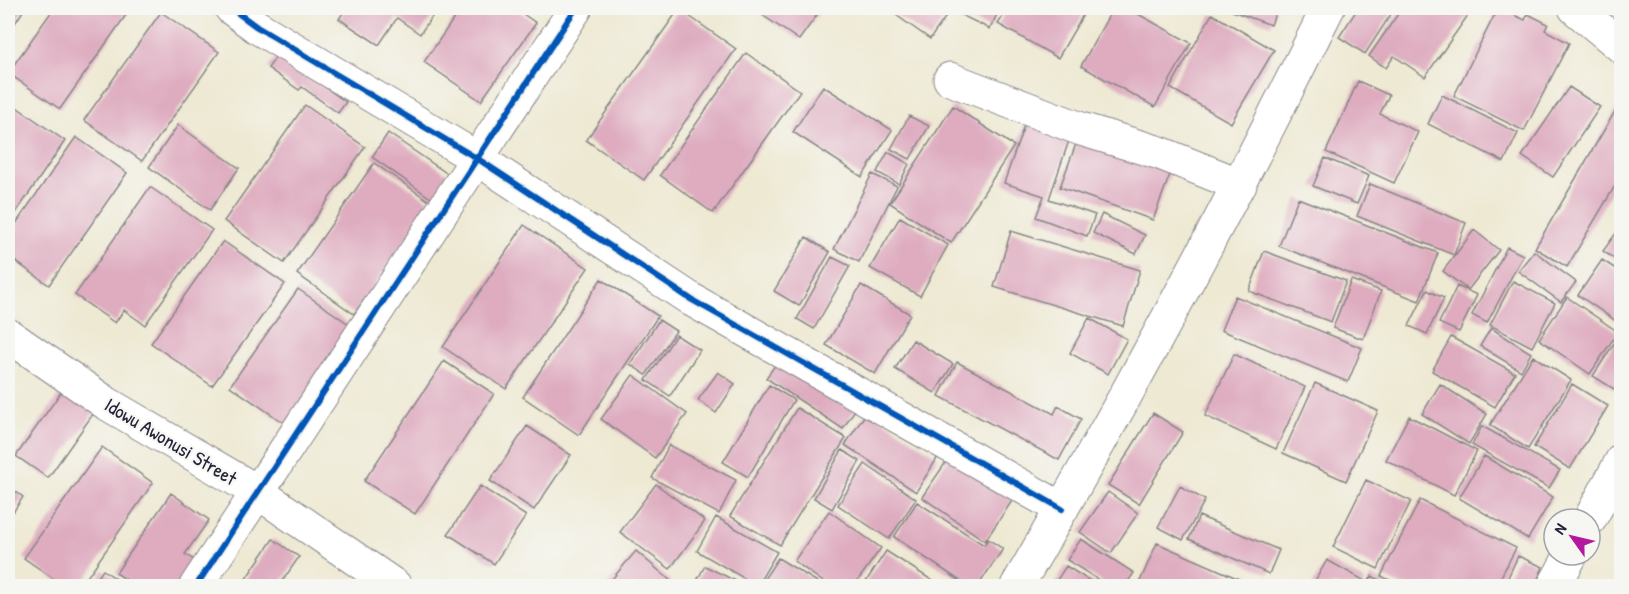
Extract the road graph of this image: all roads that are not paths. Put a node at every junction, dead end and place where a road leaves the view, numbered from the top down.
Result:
1 (231, 8) edge
2 (576, 8) edge
3 (1328, 8) edge
4 (1575, 8) edge
5 (1622, 47) edge
6 (950, 79) dead end
7 (478, 159) junction
8 (1240, 185) junction
9 (8, 335) edge
10 (1622, 460) edge
11 (256, 491) junction
12 (1597, 507) edge
13 (1062, 509) junction
14 (1564, 567) edge
15 (196, 586) edge
16 (395, 586) edge
17 (1017, 586) edge
18 (1554, 586) edge

1 - 7 street
2 - 7 street
3 - 8 street
4 - 5 street
6 - 8 street
7 - 11 street
7 - 13 street
8 - 13 street
9 - 11 street, Idowu Awonusi Street
10 - 12 street
11 - 15 street
11 - 16 street, Idowu Awonusi Street
13 - 17 street
14 - 18 street

